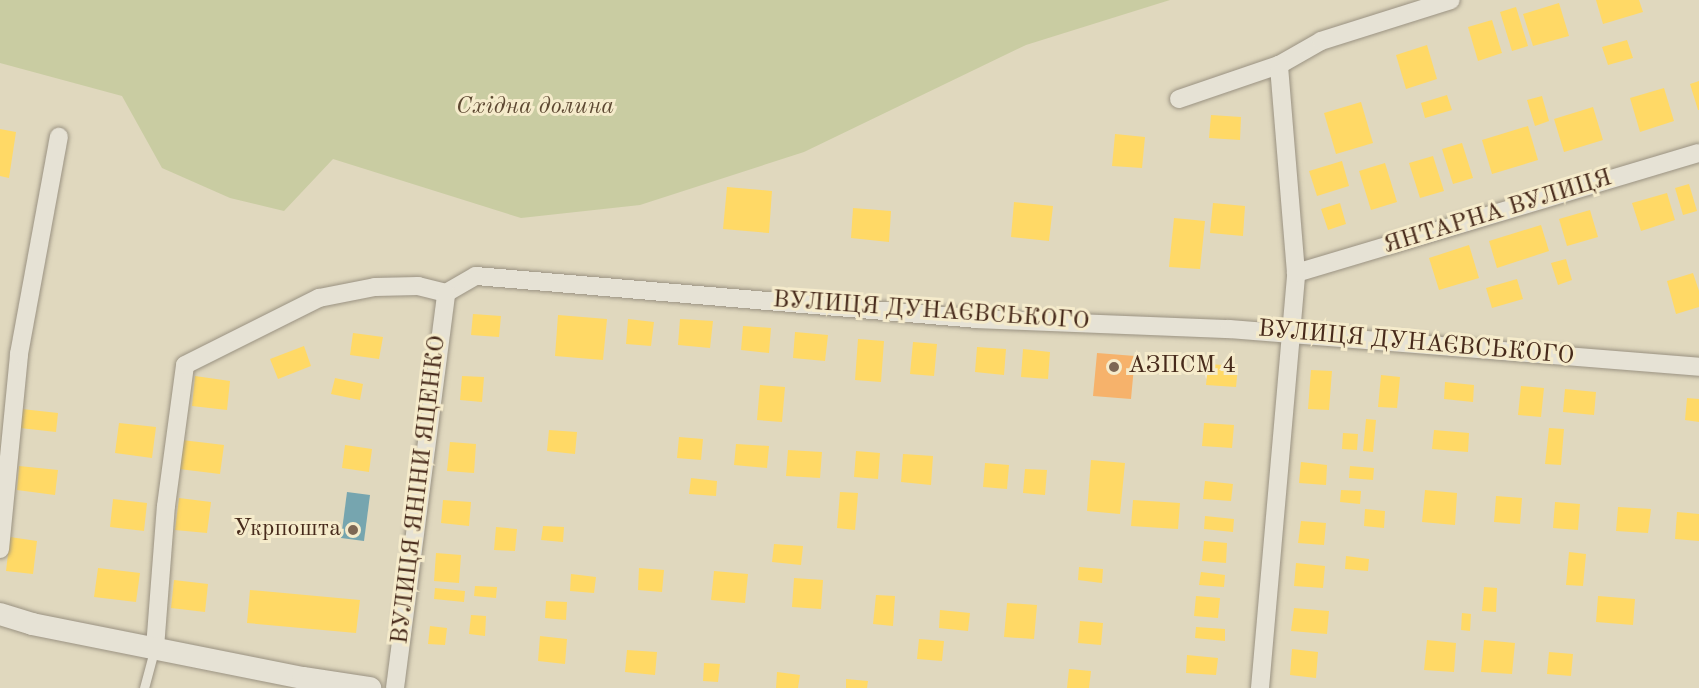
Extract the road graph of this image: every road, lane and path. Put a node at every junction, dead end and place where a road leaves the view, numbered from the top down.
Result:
1 (1451, 0) edge
2 (1279, 65) junction
3 (1179, 99) dead end
4 (58, 137) dead end
5 (1699, 153) edge
6 (1296, 273) junction
7 (446, 293) junction
8 (1289, 334) junction
9 (1699, 367) edge
10 (0, 549) edge
11 (0, 614) edge
12 (155, 648) junction
13 (144, 688) edge
14 (369, 688) edge
15 (395, 688) edge
16 (1260, 688) edge

1 - 2 street
2 - 3 street
2 - 6 street
4 - 10 street
5 - 6 street, ЯНТАРНА ВУЛИЦЯ
6 - 8 street
7 - 8 street, ВУЛИЦЯ ДУНАЄВСЬКОГО
7 - 12 street
7 - 15 street, ВУЛИЦЯ ЯНІНИ ЯЦЕНКО
8 - 9 street, ВУЛИЦЯ ДУНАЄВСЬКОГО
8 - 16 street
11 - 12 street
12 - 13 lane
12 - 14 street

